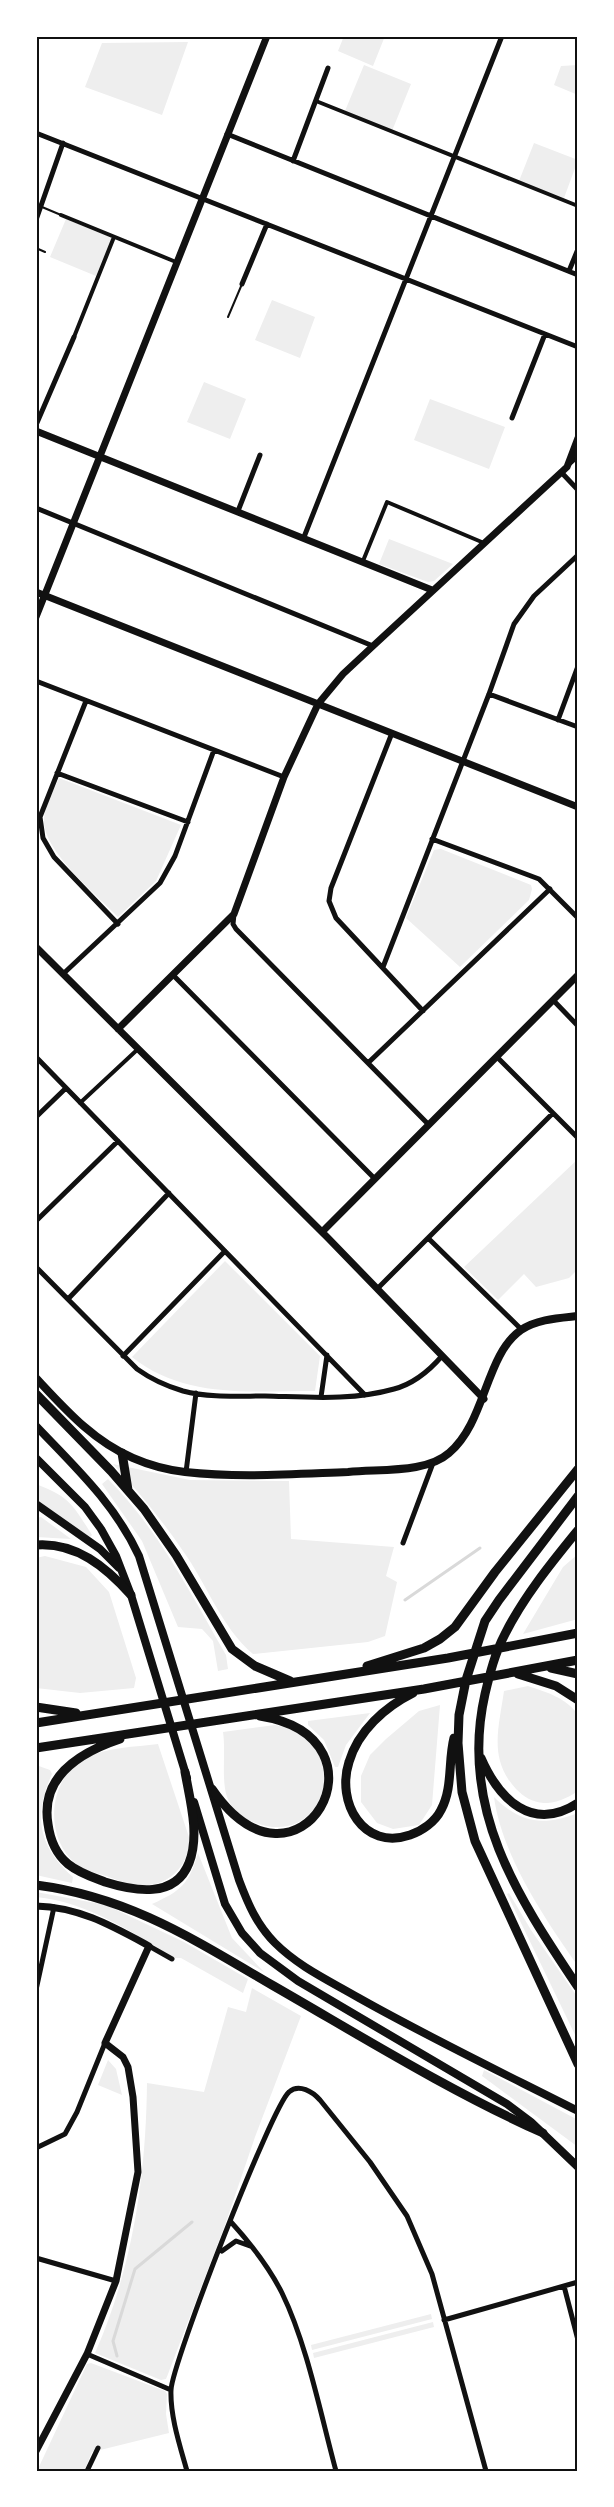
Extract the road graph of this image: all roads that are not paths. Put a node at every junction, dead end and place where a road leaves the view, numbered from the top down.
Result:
1 (267, 36) edge
2 (502, 36) edge
3 (328, 68) dead end
4 (316, 101) junction
5 (36, 133) edge
6 (227, 134) junction
7 (63, 143) junction
8 (454, 156) junction
9 (293, 161) junction
10 (201, 198) junction
11 (578, 206) edge
12 (42, 207) junction
13 (61, 215) joint
14 (430, 216) junction
15 (36, 220) edge
16 (267, 224) junction
17 (114, 237) junction
18 (36, 248) edge
19 (578, 249) edge
20 (45, 252) dead end
21 (176, 262) junction
22 (569, 271) junction
23 (578, 275) edge
24 (406, 279) junction
25 (242, 284) joint
26 (228, 317) dead end
27 (545, 334) junction
28 (74, 337) joint
29 (578, 347) edge
30 (512, 418) dead end
31 (36, 425) edge
32 (36, 431) edge
33 (578, 438) edge
34 (260, 454) dead end
35 (578, 456) edge
36 (99, 458) junction
37 (564, 469) junction
38 (578, 490) edge
39 (36, 508) edge
40 (238, 511) junction
41 (74, 524) junction
42 (304, 537) junction
43 (485, 543) junction
44 (578, 555) edge
45 (363, 561) junction
46 (432, 590) junction
47 (36, 592) edge
48 (45, 596) junction
49 (36, 617) edge
50 (373, 646) junction
51 (578, 666) edge
52 (36, 681) edge
53 (489, 694) junction
54 (86, 701) junction
55 (318, 704) junction
56 (558, 720) junction
57 (578, 727) edge
58 (392, 733) junction
59 (214, 750) junction
60 (463, 761) junction
61 (57, 773) junction
62 (284, 777) junction
63 (578, 807) edge
64 (188, 822) junction
65 (432, 839) junction
66 (550, 889) junction
67 (234, 914) junction
68 (578, 918) edge
69 (118, 924) junction
70 (36, 947) edge
71 (383, 967) junction
72 (63, 974) junction
73 (173, 975) junction
74 (578, 975) edge
75 (553, 1000) junction
76 (423, 1011) junction
77 (578, 1026) edge
78 (118, 1029) junction
79 (138, 1049) junction
80 (36, 1057) edge
81 (497, 1057) junction
82 (369, 1062) junction
83 (66, 1088) junction
84 (80, 1102) junction
85 (553, 1113) junction
86 (36, 1117) edge
87 (429, 1125) junction
88 (578, 1138) edge
89 (118, 1141) junction
90 (375, 1179) junction
91 (169, 1194) junction
92 (36, 1221) edge
93 (322, 1232) junction
94 (428, 1238) junction
95 (225, 1251) junction
96 (36, 1267) edge
97 (377, 1289) junction
98 (69, 1298) junction
99 (578, 1316) edge
100 (522, 1330) junction
101 (327, 1355) junction
102 (123, 1356) junction
103 (442, 1356) junction
104 (36, 1378) edge
105 (196, 1393) junction
106 (36, 1394) edge
107 (365, 1395) junction
108 (321, 1397) junction
109 (484, 1399) junction
110 (36, 1426) edge
111 (122, 1453) junction
112 (36, 1458) edge
113 (432, 1463) junction
114 (578, 1469) edge
115 (186, 1472) junction
116 (128, 1490) junction
117 (578, 1496) edge
118 (36, 1504) edge
119 (578, 1534) edge
120 (403, 1543) dead end
121 (36, 1545) edge
122 (122, 1571) junction
123 (131, 1595) junction
124 (578, 1633) edge
125 (578, 1660) edge
126 (546, 1667) junction
127 (351, 1673) junction
128 (513, 1673) junction
129 (578, 1674) edge
130 (292, 1682) junction
131 (424, 1689) junction
132 (578, 1700) edge
133 (36, 1707) edge
134 (84, 1715) junction
135 (248, 1715) junction
136 (459, 1715) junction
137 (36, 1723) edge
138 (140, 1732) junction
139 (36, 1748) edge
140 (477, 1748) junction
141 (185, 1772) junction
142 (212, 1789) junction
143 (578, 1803) edge
144 (36, 1886) edge
145 (36, 1906) edge
146 (54, 1907) junction
147 (149, 1946) junction
148 (172, 1959) dead end
149 (578, 1987) edge
150 (36, 1990) edge
151 (105, 2043) junction
152 (578, 2064) edge
153 (578, 2111) edge
154 (543, 2133) junction
155 (36, 2148) edge
156 (578, 2167) edge
157 (231, 2222) junction
158 (255, 2248) junction
159 (217, 2257) junction
160 (36, 2258) edge
161 (116, 2281) junction
162 (578, 2283) edge
163 (564, 2286) junction
164 (444, 2320) junction
165 (578, 2340) edge
166 (87, 2354) junction
167 (171, 2390) junction
168 (98, 2448) dead end
169 (36, 2451) edge
170 (87, 2471) edge
171 (187, 2471) edge
172 (336, 2471) edge
173 (486, 2471) edge

1 - 6 street
2 - 8 street
3 - 4 street
4 - 8 street
4 - 9 street
5 - 7 street
6 - 9 street
6 - 10 street
7 - 10 street
7 - 12 street
8 - 11 street
8 - 14 street
9 - 14 street
10 - 16 street
10 - 21 street
12 - 13 lane
12 - 15 street
13 - 17 street
14 - 22 street
14 - 24 street
16 - 24 street
16 - 25 street
17 - 21 street
17 - 28 street
18 - 20 lane
19 - 22 street
21 - 36 street
22 - 23 street
24 - 27 street
24 - 42 street
25 - 26 lane
27 - 29 street
27 - 30 street
28 - 31 street
32 - 36 street
33 - 37 street
34 - 40 street
35 - 37 street
36 - 40 street
36 - 41 street
37 - 38 street
37 - 43 street
39 - 41 street
40 - 42 street
41 - 48 street
41 - 50 street
42 - 45 street
43 - 45 street
43 - 46 street
44 - 53 street
45 - 46 street
46 - 50 street
47 - 48 street
48 - 49 street
48 - 55 street
50 - 55 street
51 - 56 street
52 - 54 street
53 - 56 street
53 - 60 street
54 - 59 street
54 - 61 street
55 - 58 street
55 - 62 street
56 - 57 street
58 - 60 street
58 - 71 street
59 - 62 street
59 - 64 street
60 - 63 street
60 - 65 street
61 - 64 street
61 - 69 street
62 - 67 street
64 - 69 street
65 - 66 street
65 - 71 street
66 - 68 street
66 - 76 street
67 - 73 street
67 - 82 street
69 - 72 street
70 - 72 street
71 - 76 street
72 - 78 street
73 - 78 street
73 - 90 street
74 - 75 street
75 - 77 street
75 - 81 street
76 - 82 street
78 - 79 street
79 - 84 street
79 - 93 street
80 - 83 street
81 - 85 street
81 - 87 street
82 - 87 street
83 - 84 street
83 - 86 street
84 - 89 street
85 - 88 street
85 - 94 street
87 - 90 street
89 - 91 street
89 - 92 street
90 - 93 street
91 - 95 street
91 - 98 street
93 - 97 street
94 - 97 street
94 - 100 street
95 - 101 street
95 - 102 street
96 - 98 street
97 - 103 street
98 - 102 street
99 - 100 main road
100 - 109 main road
101 - 107 street
101 - 108 street
102 - 105 street
103 - 107 street
103 - 109 street
104 - 111 main road
105 - 108 street
105 - 115 street
106 - 116 highway
107 - 108 street
109 - 113 main road
110 - 142 main road
111 - 115 main road
111 - 116 highway
112 - 122 main road
113 - 115 main road
113 - 120 street
114 - 127 highway
116 - 130 highway
117 - 136 highway
118 - 122 main road
119 - 140 highway
121 - 123 highway
122 - 123 main road
123 - 141 main road
124 - 127 highway
125 - 126 highway
126 - 128 highway
126 - 129 highway
127 - 130 highway
128 - 131 highway
128 - 132 highway
130 - 134 highway
131 - 135 highway
131 - 136 highway
133 - 134 highway
134 - 137 highway
135 - 138 highway
135 - 142 highway
136 - 152 highway
138 - 139 highway
138 - 141 highway
140 - 143 highway
140 - 149 highway
141 - 154 main road
142 - 153 main road
144 - 154 highway
145 - 146 street
146 - 147 street
146 - 150 street
147 - 148 street
147 - 151 street
151 - 155 street
151 - 161 street
154 - 156 main road
157 - 158 street
157 - 159 street
157 - 164 street
158 - 159 street
158 - 172 street
159 - 167 street
160 - 161 street
161 - 166 street
162 - 163 street
163 - 164 street
163 - 165 street
164 - 173 street
166 - 167 street
166 - 169 street
167 - 171 street
168 - 170 street

